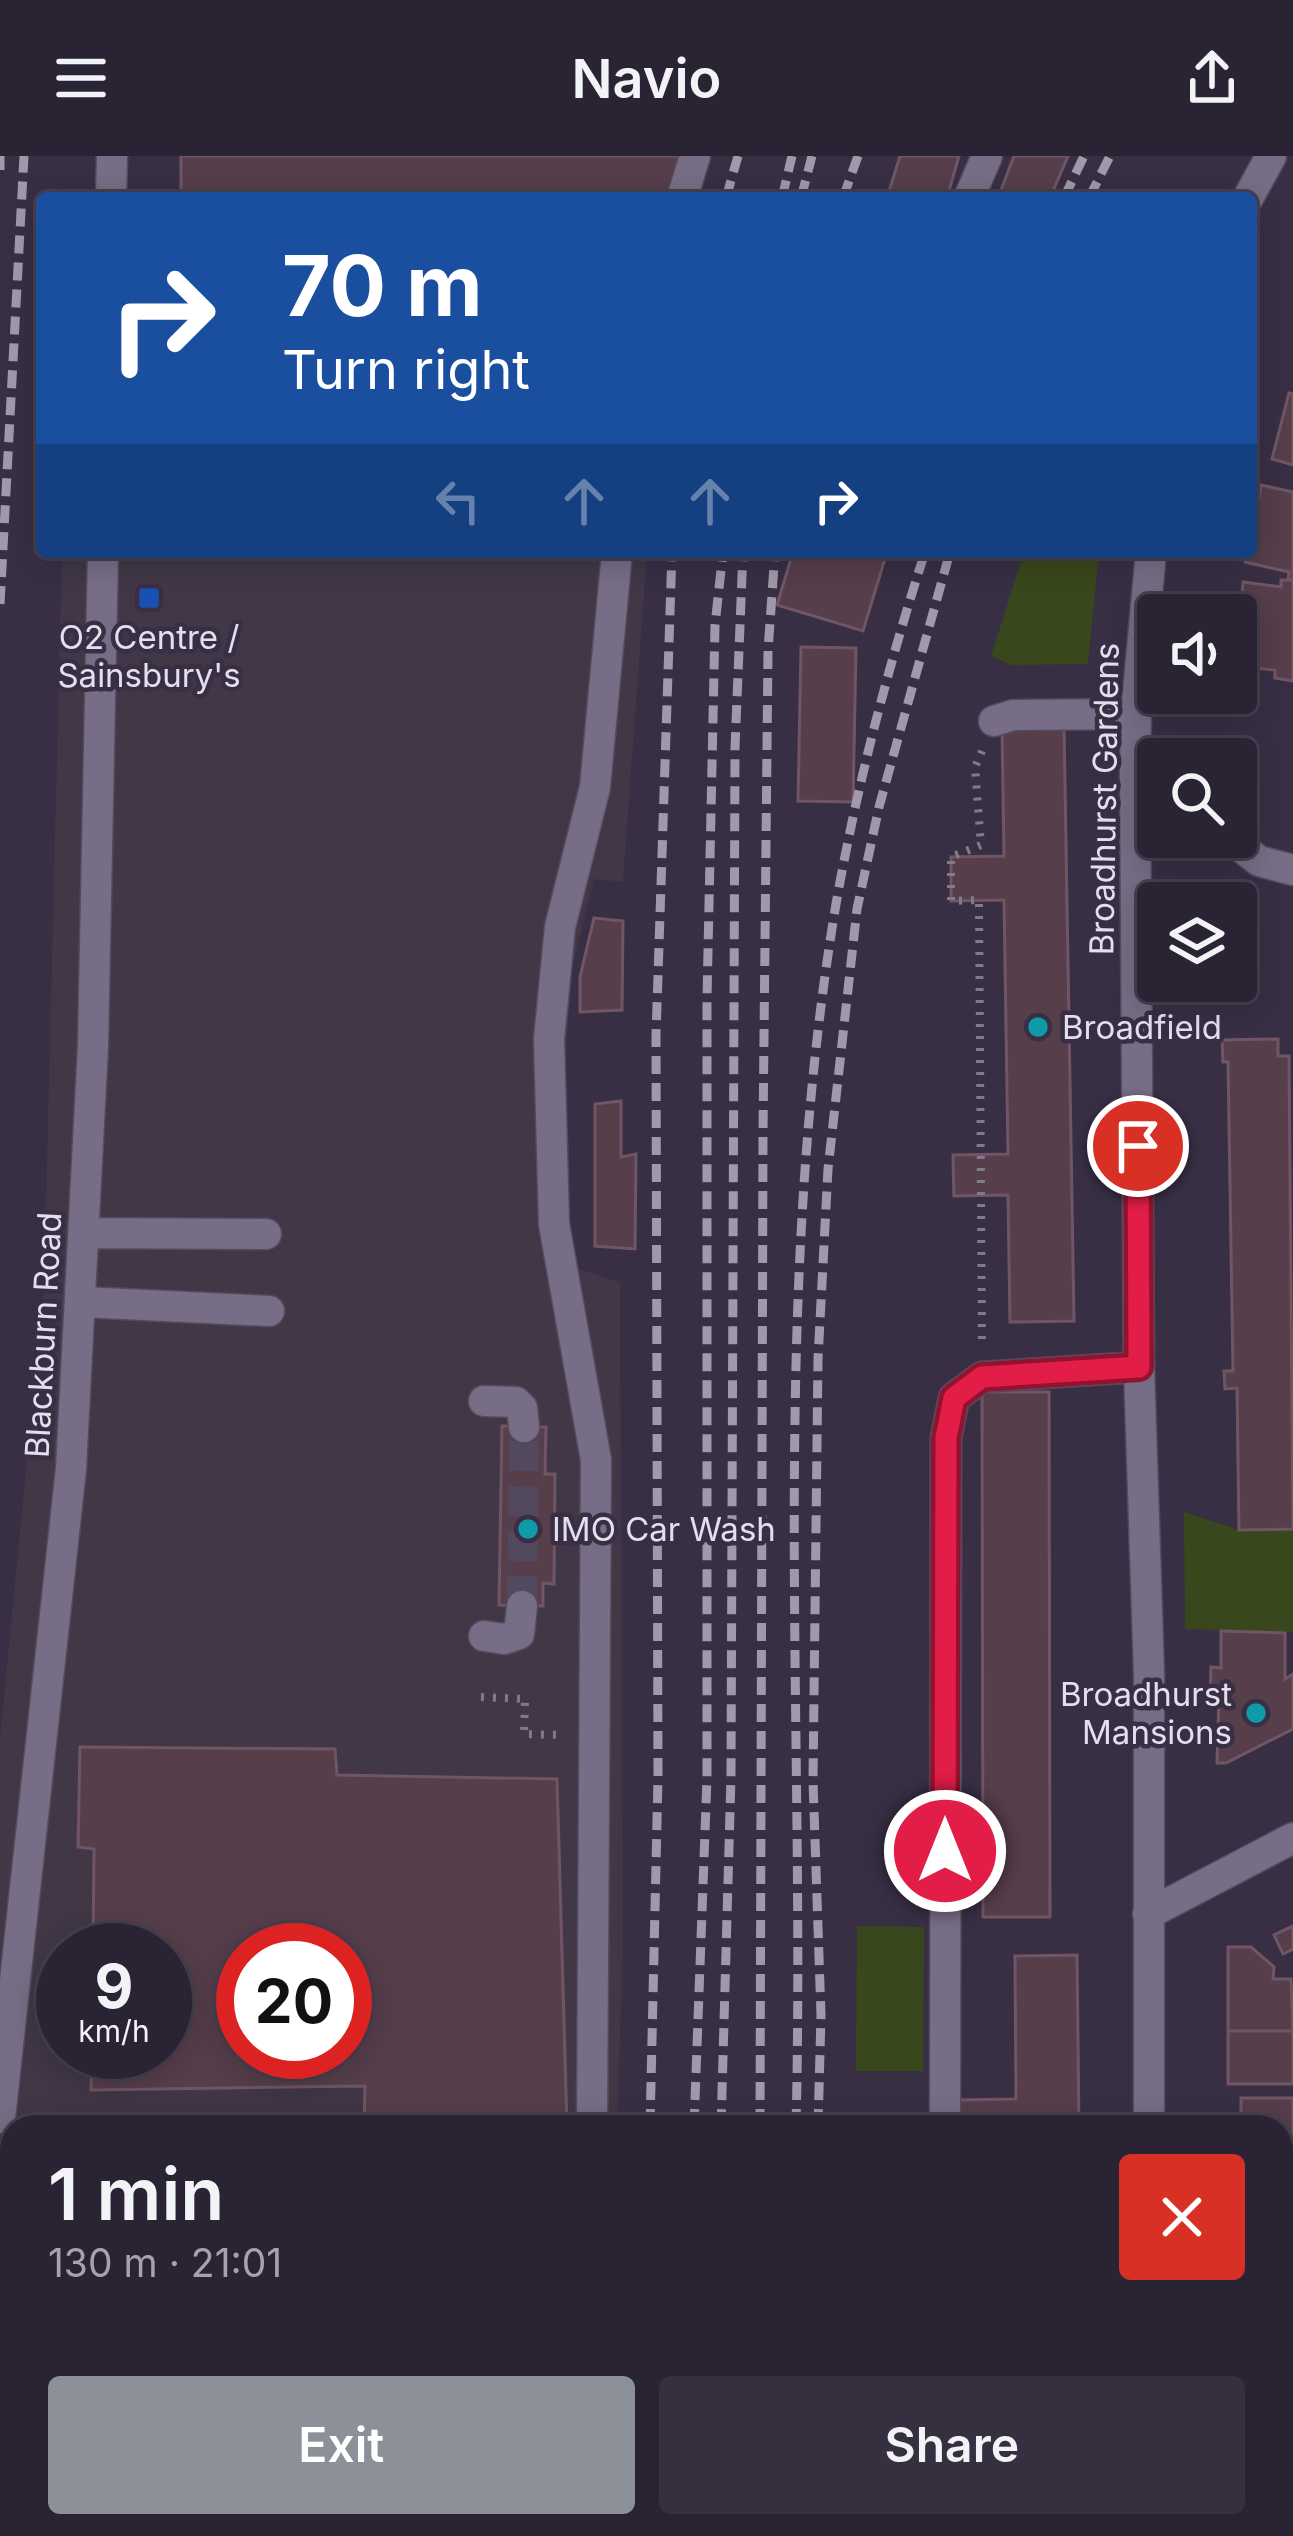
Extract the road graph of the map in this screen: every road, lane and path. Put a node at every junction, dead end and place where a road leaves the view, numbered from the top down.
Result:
1 (112, 156) edge
2 (695, 156) edge
3 (987, 156) edge
4 (1271, 156) edge
5 (111, 192) edge
6 (684, 192) edge
7 (972, 192) edge
8 (1251, 192) edge
9 (103, 558) edge
10 (616, 558) edge
11 (1150, 558) edge
12 (1136, 714) junction
13 (994, 721) joint
14 (1138, 738) edge
15 (1148, 858) edge
16 (1254, 858) edge
17 (1293, 870) edge
18 (86, 1233) junction
19 (266, 1234) dead end
20 (82, 1302) junction
21 (269, 1311) dead end
22 (1139, 1367) junction
23 (982, 1377) junction
24 (484, 1400) dead end
25 (524, 1427) dead end
26 (523, 1606) dead end
27 (484, 1636) dead end
28 (481, 1697) dead end
29 (593, 1735) junction
30 (1293, 1838) edge
31 (1148, 1914) junction
32 (0, 2115) edge
33 (592, 2115) edge
34 (945, 2115) edge
35 (1150, 2115) edge

1 - 5 street
2 - 6 street
3 - 7 street
4 - 8 street
9 - 18 street, Blackburn Road
10 - 29 street
11 - 12 street, Broadhurst Gardens
12 - 13 street
12 - 14 street, Broadhurst Gardens
13 - 23 path
15 - 22 street, Broadhurst Gardens
16 - 17 street
18 - 19 street
18 - 20 street, Blackburn Road
20 - 21 street
20 - 32 street, Blackburn Road
22 - 23 street
22 - 31 street, Broadhurst Gardens
23 - 34 street
24 - 25 street
26 - 27 street
28 - 29 path
29 - 33 street
30 - 31 street
31 - 35 street, Broadhurst Gardens

